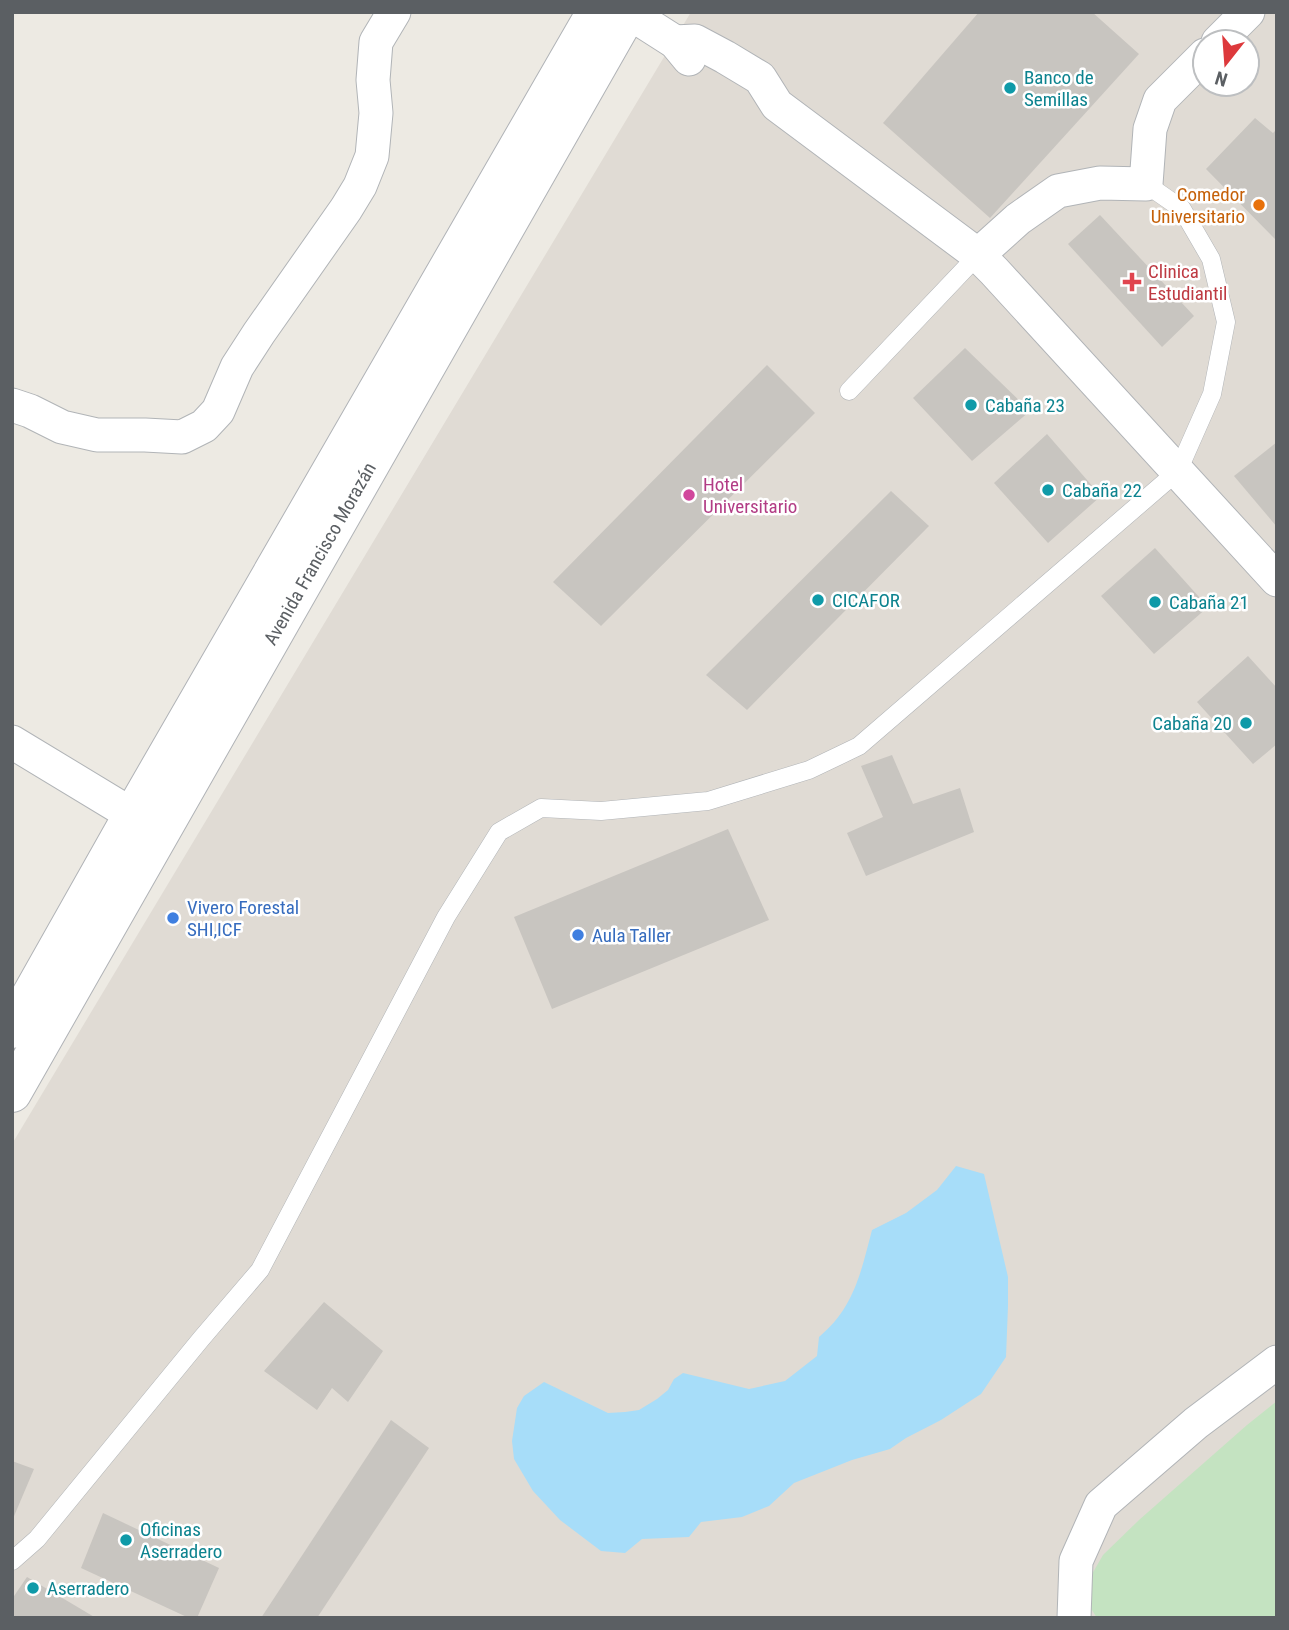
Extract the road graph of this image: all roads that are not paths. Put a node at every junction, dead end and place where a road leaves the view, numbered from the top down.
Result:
1 (394, 12) edge
2 (596, 12) edge
3 (628, 12) edge
4 (1248, 12) edge
5 (1232, 28) edge
6 (1191, 69) edge
7 (1146, 184) junction
8 (978, 255) junction
9 (849, 391) dead end
10 (12, 405) edge
11 (1178, 471) junction
12 (1277, 580) edge
13 (12, 742) edge
14 (146, 824) junction
15 (12, 1029) edge
16 (12, 1093) edge
17 (1277, 1362) edge
18 (12, 1561) edge
19 (1074, 1618) edge

1 - 10 street
2 - 14 main road, Avenida Francisco Morazán
3 - 8 street
3 - 14 main road, Avenida Francisco Morazán
4 - 5 street
6 - 7 street
7 - 8 street
7 - 11 lane
8 - 9 lane
8 - 11 street
11 - 12 street
11 - 18 lane
13 - 14 street
14 - 15 main road, Avenida Francisco Morazán
14 - 16 main road, Avenida Francisco Morazán
17 - 19 street

